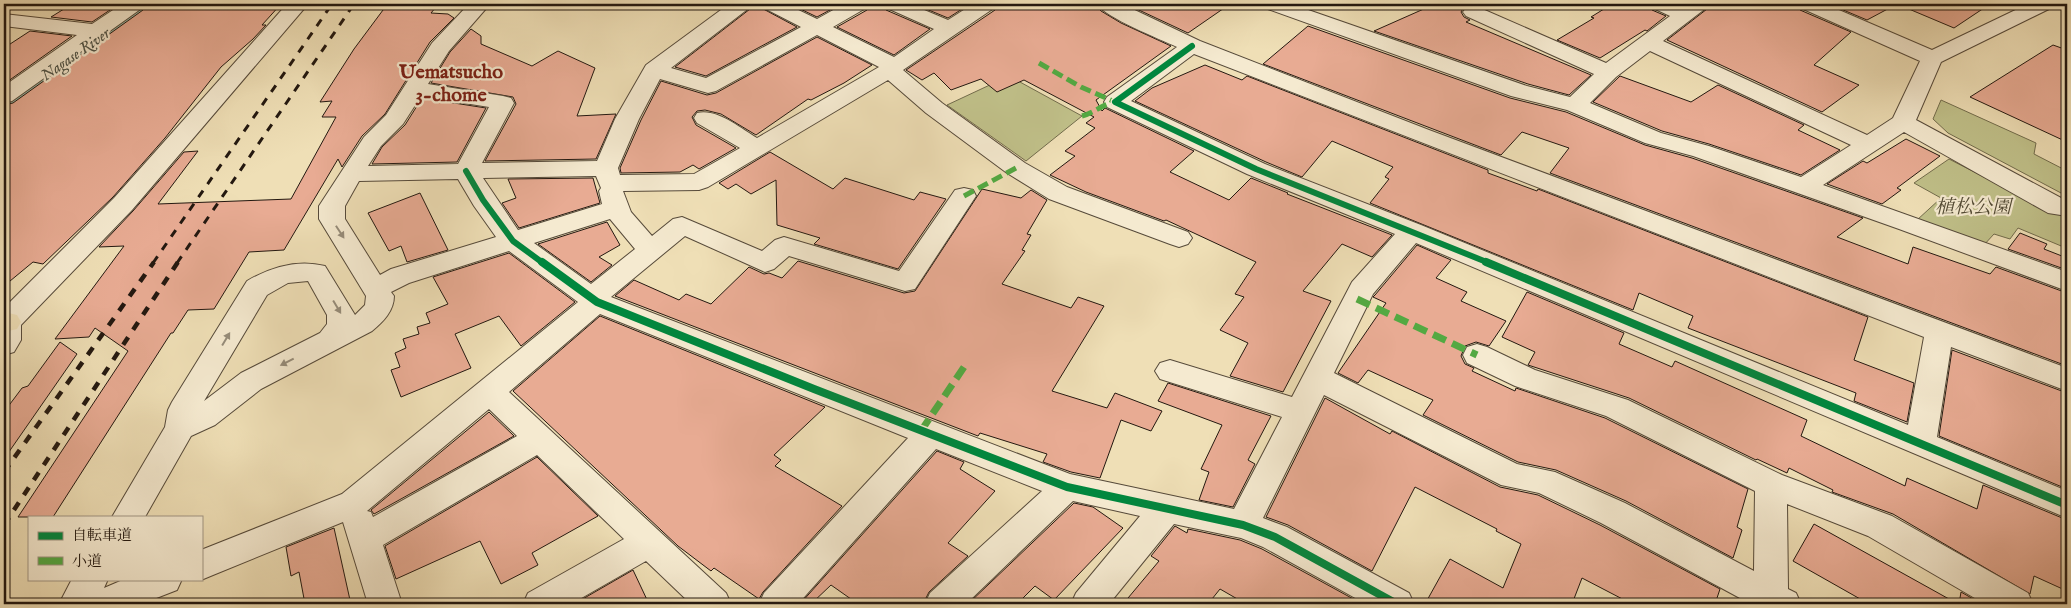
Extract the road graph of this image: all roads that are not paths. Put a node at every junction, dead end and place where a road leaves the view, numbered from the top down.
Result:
1 (135, 4) edge
2 (298, 4) edge
3 (450, 4) edge
4 (479, 4) edge
5 (742, 4) edge
6 (771, 4) edge
7 (859, 4) edge
8 (894, 4) edge
9 (988, 4) edge
10 (1107, 4) edge
11 (1272, 4) edge
12 (1506, 4) edge
13 (1660, 4) edge
14 (1808, 4) edge
15 (2044, 4) edge
16 (1692, 9) edge
17 (4, 20) edge
18 (817, 27) junction
19 (949, 28) junction
20 (96, 31) junction
21 (1649, 42) junction
22 (1192, 46) junction
23 (1932, 58) junction
24 (892, 68) junction
25 (654, 70) junction
26 (1608, 72) junction
27 (413, 88) junction
28 (4, 96) edge
29 (1575, 105) junction
30 (705, 118) dead end
31 (1903, 122) junction
32 (1869, 144) junction
33 (757, 148) junction
34 (466, 171) junction
35 (351, 174) junction
36 (608, 176) junction
37 (1803, 187) junction
38 (964, 196) dead end
39 (616, 208) junction
40 (2067, 208) edge
41 (1412, 231) junction
42 (1179, 238) dead end
43 (512, 241) junction
44 (651, 251) junction
45 (2067, 282) edge
46 (376, 288) junction
47 (595, 300) junction
48 (5, 330) edge
49 (1939, 331) junction
50 (330, 340) junction
51 (1477, 355) dead end
52 (1170, 371) dead end
53 (206, 372) junction
54 (1317, 378) junction
55 (2067, 380) edge
56 (251, 381) junction
57 (489, 391) junction
58 (1300, 411) junction
59 (180, 428) junction
60 (931, 434) junction
61 (539, 439) junction
62 (1920, 444) junction
63 (1771, 484) junction
64 (1066, 487) junction
65 (353, 504) junction
66 (2067, 505) edge
67 (1167, 508) junction
68 (129, 516) edge
69 (1243, 525) junction
70 (364, 539) junction
71 (649, 542) junction
72 (202, 565) edge
73 (90, 580) edge
74 (163, 580) edge
75 (1774, 602) edge
76 (76, 604) edge
77 (103, 604) edge
78 (385, 604) edge
79 (540, 604) edge
80 (714, 604) edge
81 (776, 604) edge
82 (942, 604) edge
83 (1088, 604) edge
84 (1397, 604) edge
85 (2016, 604) edge

1 - 20 street
2 - 48 street
3 - 4 street
4 - 27 street
5 - 25 street
6 - 18 street
7 - 18 street
8 - 19 street
9 - 19 street
10 - 22 street
11 - 29 street
12 - 26 street
13 - 16 street
14 - 23 street
15 - 23 street
16 - 21 street
17 - 20 street
18 - 24 street
18 - 25 street
19 - 24 street
20 - 28 street
21 - 26 street
21 - 32 street
22 - 41 street
22 - 49 street
23 - 31 street
24 - 33 street
24 - 42 street
25 - 36 street
26 - 29 street
27 - 34 street
27 - 35 street
29 - 37 street
30 - 33 street
31 - 32 street
31 - 40 street
32 - 37 street
33 - 36 street
34 - 35 street
34 - 36 street
34 - 43 street
35 -> 46 street
36 - 39 street
37 - 45 street
38 - 44 street
39 - 43 street
39 - 44 street
41 - 54 street
41 - 62 street
43 - 46 street
43 - 47 street
44 - 47 street
46 - 50 street
47 - 57 street
47 - 60 street
49 - 55 street
49 - 62 street
53 -> 50 street
50 -> 56 street
51 - 63 street
52 - 58 street
53 - 56 street
53 - 59 street
54 - 58 street
54 - 75 street
56 - 59 street
57 - 61 street
57 - 65 street
58 - 69 street
59 - 68 street
60 - 64 street
60 - 81 street
61 - 70 street
61 - 71 street
62 - 66 street
63 - 75 street
63 - 85 street
64 - 67 street
64 - 82 street
65 - 70 street
65 - 72 street
67 - 69 street
67 - 83 street
69 - 84 street
70 - 78 street
71 - 79 street
71 - 80 street
73 - 76 street
74 - 77 street

